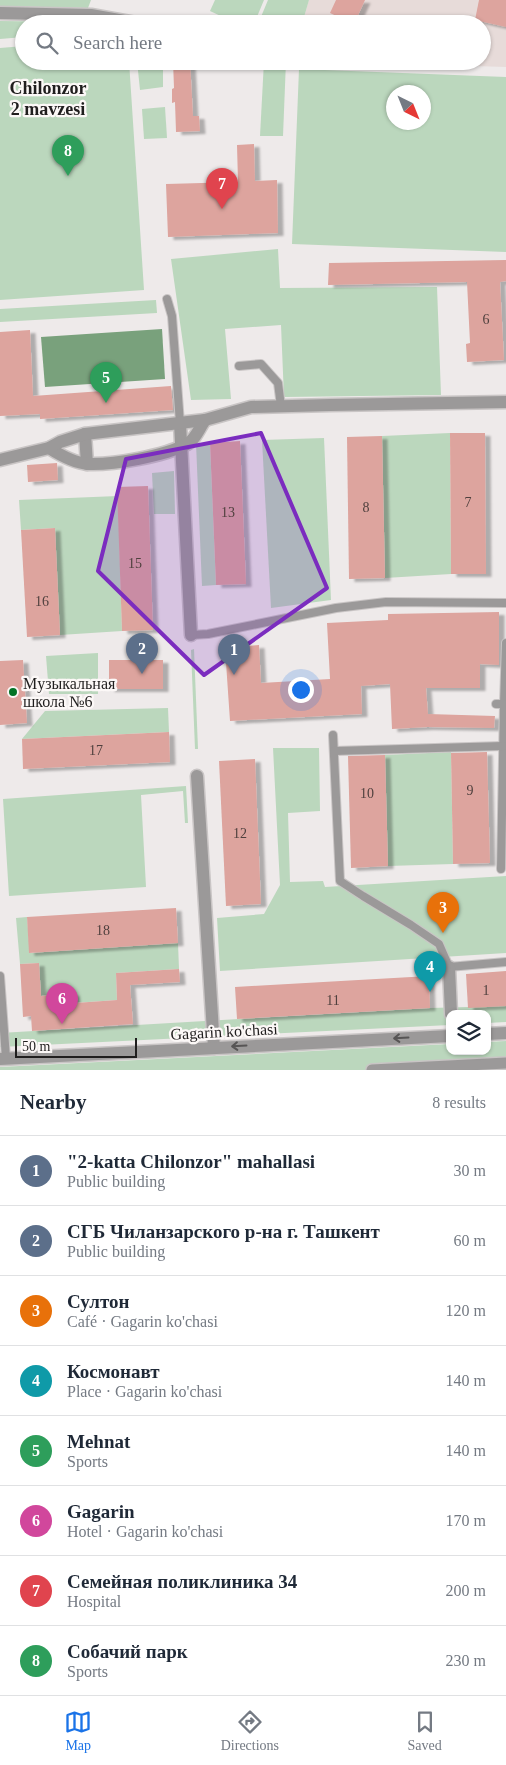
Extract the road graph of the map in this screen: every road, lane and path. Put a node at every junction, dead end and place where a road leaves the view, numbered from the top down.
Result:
1 (0, 13) edge
2 (90, 15) edge
3 (167, 299) dead end
4 (239, 366) dead end
5 (506, 402) edge
6 (280, 406) junction
7 (205, 420) junction
8 (180, 423) junction
9 (85, 434) junction
10 (180, 447) junction
11 (49, 448) junction
12 (0, 460) edge
13 (87, 464) junction
14 (506, 603) edge
15 (191, 635) joint
16 (506, 643) edge
17 (502, 704) edge
18 (333, 735) dead end
19 (503, 746) junction
20 (334, 751) junction
21 (197, 776) dead end
22 (501, 869) dead end
23 (506, 962) edge
24 (449, 967) junction
25 (0, 976) edge
26 (0, 987) edge
27 (451, 1010) edge
28 (506, 1033) edge
29 (491, 1034) edge
30 (446, 1036) edge
31 (214, 1048) junction
32 (3, 1058) edge
33 (506, 1063) edge
34 (372, 1070) edge

1 - 2 street
3 - 8 lane
4 - 6 lane
5 - 6 street
6 - 7 street
7 - 8 street
7 - 10 street
8 - 9 street
8 - 10 street
9 - 11 street
9 - 13 street
10 - 13 street
10 - 15 street
11 - 12 street
11 - 13 street
14 - 15 lane
16 - 17 lane
17 - 19 lane
18 - 20 lane
19 - 20 lane
19 - 22 lane
20 - 24 lane
21 - 31 street
23 - 24 lane
24 - 27 street
25 - 26 lane
26 - 32 lane
28 - 29 street
30 -> 31 street, Gagarin ko'chasi
31 - 32 street, Gagarin ko'chasi
33 - 34 street

